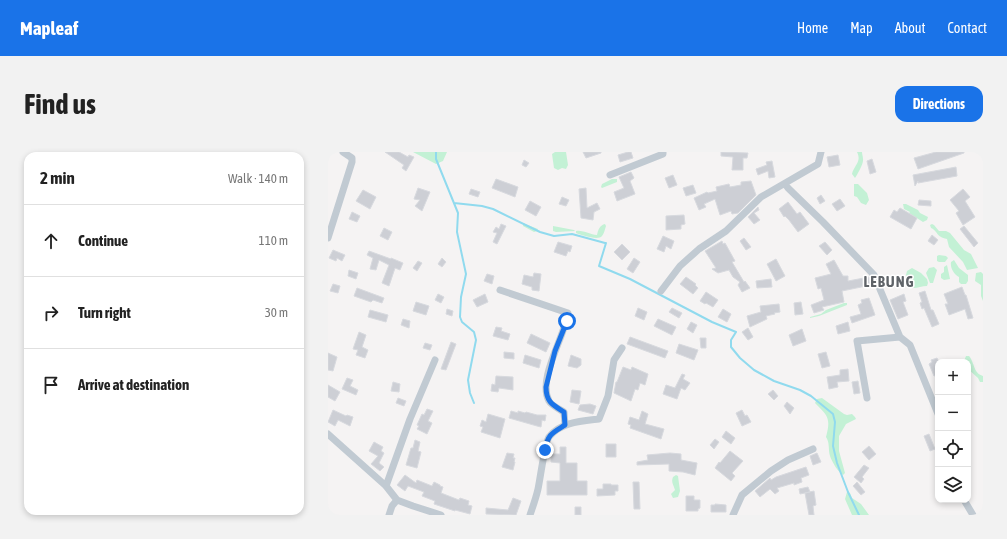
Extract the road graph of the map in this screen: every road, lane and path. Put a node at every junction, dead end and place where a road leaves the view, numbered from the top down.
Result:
1 (343, 152) edge
2 (663, 152) edge
3 (821, 152) edge
4 (610, 175) dead end
5 (785, 184) junction
6 (328, 238) edge
7 (500, 290) dead end
8 (661, 291) dead end
9 (900, 337) junction
10 (622, 348) dead end
11 (435, 360) dead end
12 (867, 398) dead end
13 (935, 407) edge
14 (565, 425) junction
15 (328, 434) edge
16 (813, 449) dead end
17 (386, 486) junction
18 (397, 500) junction
19 (966, 503) edge
20 (389, 515) edge
21 (441, 515) edge
22 (530, 515) edge
23 (733, 515) edge
24 (973, 515) edge

1 - 6 street
2 - 4 street
3 - 5 street
5 - 8 street
5 - 9 street
7 - 14 street
9 - 12 street
9 - 13 street
10 - 14 street
11 - 17 street
14 - 22 street
15 - 17 street
16 - 23 street
17 - 18 street
18 - 20 street
18 - 21 street
19 - 24 street

